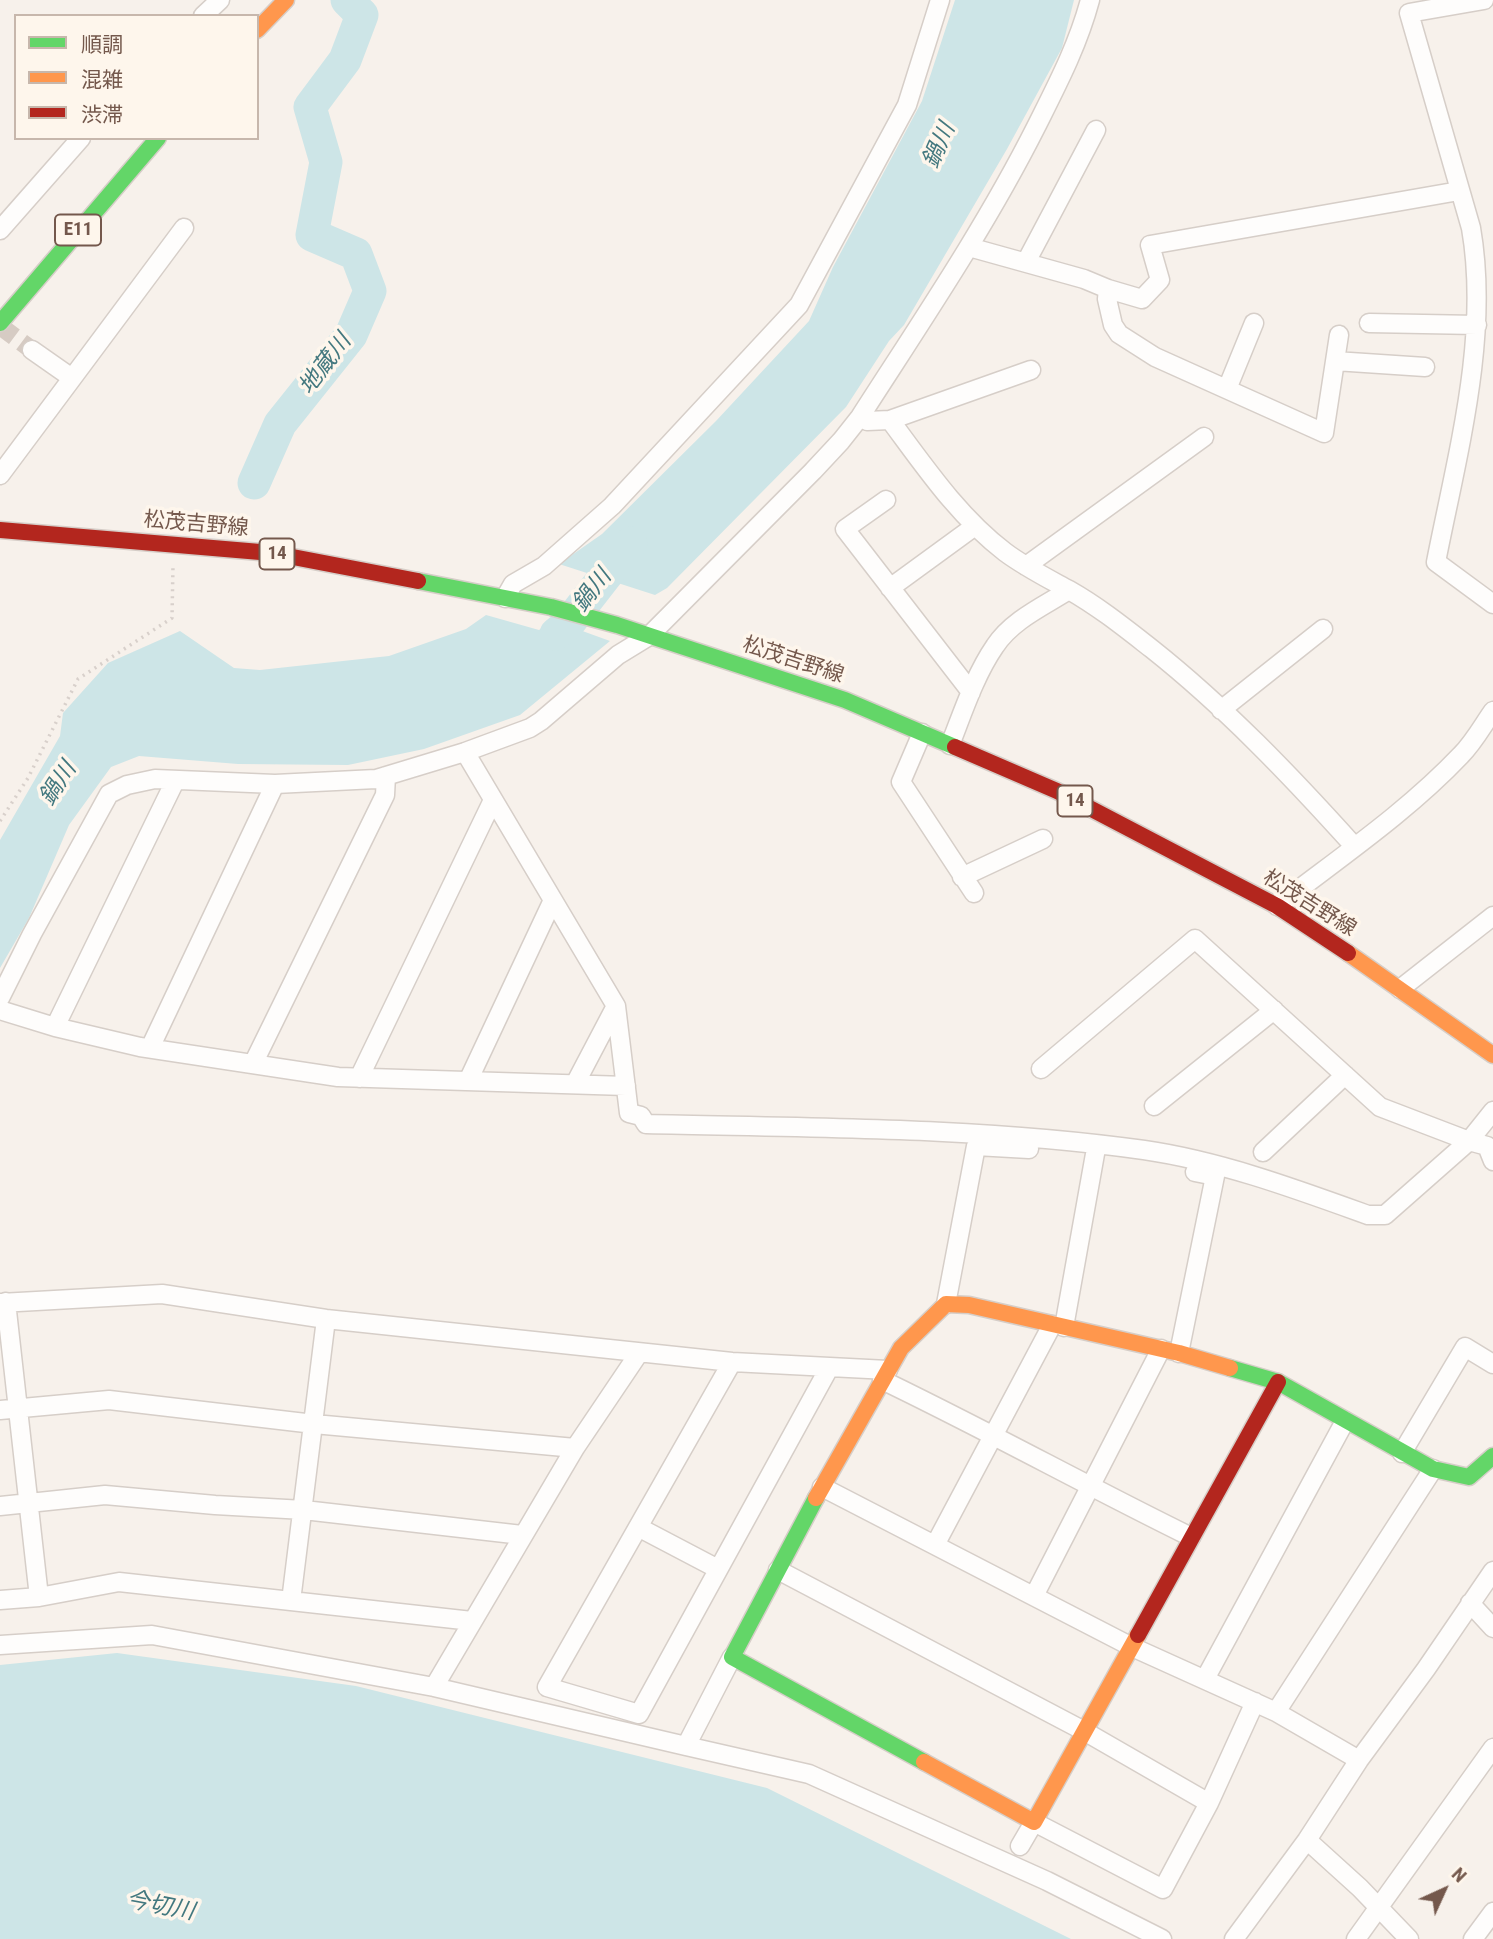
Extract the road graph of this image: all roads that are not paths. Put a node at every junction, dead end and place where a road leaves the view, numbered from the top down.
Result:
1 (220, 0) edge
2 (286, 0) edge
3 (940, 0) edge
4 (1090, 0) edge
5 (1484, 0) edge
6 (205, 14) edge
7 (259, 28) edge
8 (1096, 130) dead end
9 (78, 140) edge
10 (156, 140) edge
11 (1459, 191) junction
12 (184, 228) dead end
13 (0, 229) edge
14 (969, 247) junction
15 (1026, 262) junction
16 (1108, 289) junction
17 (0, 323) edge
18 (1254, 323) dead end
19 (1369, 323) dead end
20 (1477, 325) junction
21 (1339, 335) dead end
22 (32, 350) tunnel mouth
23 (1335, 361) junction
24 (1425, 367) dead end
25 (1031, 370) dead end
26 (72, 378) junction
27 (1227, 388) junction
28 (859, 417) junction
29 (890, 420) junction
30 (1204, 436) dead end
31 (0, 475) edge
32 (886, 499) dead end
33 (975, 526) junction
34 (0, 530) edge
35 (1026, 566) junction
36 (890, 588) junction
37 (1069, 590) junction
38 (505, 598) junction
39 (1493, 604) edge
40 (1323, 629) dead end
41 (649, 636) junction
42 (971, 692) junction
43 (1221, 710) junction
44 (1493, 710) edge
45 (922, 733) junction
46 (950, 745) junction
47 (465, 752) junction
48 (386, 776) junction
49 (175, 781) junction
50 (275, 784) junction
51 (494, 800) junction
52 (1043, 839) dead end
53 (1354, 846) junction
54 (962, 877) junction
55 (974, 893) dead end
56 (553, 900) junction
57 (1277, 906) junction
58 (1493, 916) edge
59 (1400, 989) junction
60 (0, 998) edge
61 (616, 1006) junction
62 (0, 1010) edge
63 (1274, 1010) junction
64 (55, 1027) junction
65 (150, 1048) junction
66 (1493, 1055) edge
67 (253, 1064) junction
68 (1041, 1069) dead end
69 (1345, 1075) junction
70 (359, 1078) junction
71 (468, 1081) junction
72 (575, 1084) junction
73 (626, 1086) junction
74 (1154, 1106) dead end
75 (1493, 1111) edge
76 (1469, 1141) junction
77 (1263, 1152) dead end
78 (1095, 1154) junction
79 (1493, 1161) edge
80 (3, 1303) edge
81 (946, 1304) junction
82 (326, 1319) junction
83 (1058, 1326) junction
84 (1170, 1351) junction
85 (639, 1353) junction
86 (732, 1362) junction
87 (1493, 1364) edge
88 (829, 1368) junction
89 (885, 1375) junction
90 (1278, 1382) junction
91 (9, 1410) edge
92 (1345, 1421) junction
93 (314, 1424) junction
94 (994, 1434) junction
95 (575, 1448) junction
96 (1402, 1452) junction
97 (1493, 1455) edge
98 (1433, 1469) junction
99 (822, 1487) junction
100 (1090, 1487) junction
101 (29, 1503) junction
102 (0, 1506) edge
103 (304, 1510) junction
104 (638, 1527) junction
105 (522, 1535) junction
106 (1191, 1537) junction
107 (935, 1545) junction
108 (719, 1569) junction
109 (778, 1570) junction
110 (1493, 1571) edge
111 (1034, 1596) junction
112 (39, 1597) junction
113 (0, 1600) edge
114 (291, 1601) junction
115 (1470, 1604) junction
116 (472, 1621) junction
117 (1493, 1628) edge
118 (0, 1646) edge
119 (1130, 1646) junction
120 (732, 1657) junction
121 (1205, 1679) junction
122 (434, 1687) junction
123 (1255, 1702) junction
124 (1276, 1712) junction
125 (1084, 1731) junction
126 (686, 1746) junction
127 (1493, 1748) edge
128 (1359, 1760) junction
129 (1209, 1803) junction
130 (1034, 1822) junction
131 (1307, 1840) junction
132 (1020, 1846) dead end
133 (1379, 1908) junction
134 (1493, 1912) edge
135 (1162, 1939) edge
136 (1234, 1939) edge
137 (1356, 1939) edge
138 (1409, 1939) edge
139 (1474, 1939) edge

1 - 6 street
2 - 7 main road
3 - 38 street
4 - 14 street
5 - 11 street
8 - 15 street
9 - 13 street
10 - 17 main road, E11
11 - 16 street
11 - 20 street
12 - 26 street
14 - 15 street
14 - 28 street
15 - 16 street
16 - 27 street
18 - 27 street
19 - 20 street
20 - 39 street
21 - 23 street
22 - 26 street
23 - 24 street
23 - 27 street
25 - 29 street
26 - 31 street
28 - 29 street
28 - 41 street
29 - 33 street
30 - 35 street
32 - 36 street
33 - 35 street
33 - 36 street
34 - 38 main road, 松茂吉野線 / 14
35 - 37 street
36 - 42 street
37 - 42 street
37 - 43 street
38 - 41 main road, 松茂吉野線 / 14
40 - 43 street
41 - 45 main road, 松茂吉野線 / 14
41 - 47 street
42 - 46 street
43 - 53 street
44 - 53 street
45 - 46 main road, 松茂吉野線 / 14
45 - 54 street
46 - 57 main road, 松茂吉野線 / 14
47 - 48 street
47 - 51 street
48 - 50 street
48 - 67 street
49 - 50 street
49 - 60 street
49 - 64 street
50 - 65 street
51 - 56 street
51 - 70 street
52 - 54 street
53 - 57 street
54 - 55 street
56 - 61 street
56 - 71 street
57 - 59 main road, 松茂吉野線 / 14
58 - 59 street
59 - 66 main road, 松茂吉野線 / 14
61 - 72 street
61 - 73 street
62 - 64 street
63 - 68 street
63 - 69 street
63 - 74 street
64 - 65 street
65 - 67 street
67 - 70 street
69 - 76 street
69 - 77 street
70 - 71 street
71 - 72 street
72 - 73 street
73 - 76 street
75 - 76 street
76 - 79 street
78 - 81 street
78 - 83 street
78 - 84 street
80 - 82 street
80 - 91 street
81 - 83 main road
81 - 89 main road
82 - 85 street
82 - 93 street
83 - 84 main road
83 - 94 street
84 - 90 main road
84 - 100 street
85 - 86 street
85 - 95 street
86 - 88 street
86 - 104 street
87 - 96 street
88 - 89 street
88 - 108 street
89 - 94 street
89 - 99 main road
90 - 92 main road
90 - 106 main road
91 - 93 street
91 - 101 street
92 - 96 main road
92 - 121 street
93 - 95 street
93 - 103 street
94 - 100 street
94 - 107 street
95 - 105 street
96 - 98 main road
97 - 98 main road
98 - 124 street
99 - 107 street
99 - 109 main road
100 - 106 street
100 - 111 street
101 - 102 street
101 - 103 street
101 - 112 street
103 - 105 street
103 - 114 street
104 - 108 street
104 - 108 street
105 - 116 street
106 - 119 main road
107 - 111 street
109 - 120 main road
109 - 125 street
110 - 115 street
111 - 119 street
112 - 113 street
112 - 114 street
114 - 116 street
115 - 117 street
115 - 128 street
116 - 122 street
118 - 122 street
119 - 121 street
119 - 125 main road
120 - 126 street
120 - 130 main road
121 - 123 street
122 - 126 street
123 - 124 street
123 - 129 street
124 - 128 street
125 - 129 street
125 - 130 main road
126 - 135 street
127 - 133 street
128 - 131 street
129 - 130 street
130 - 132 street
131 - 133 street
131 - 136 street
133 - 137 street
133 - 138 street
134 - 139 street

